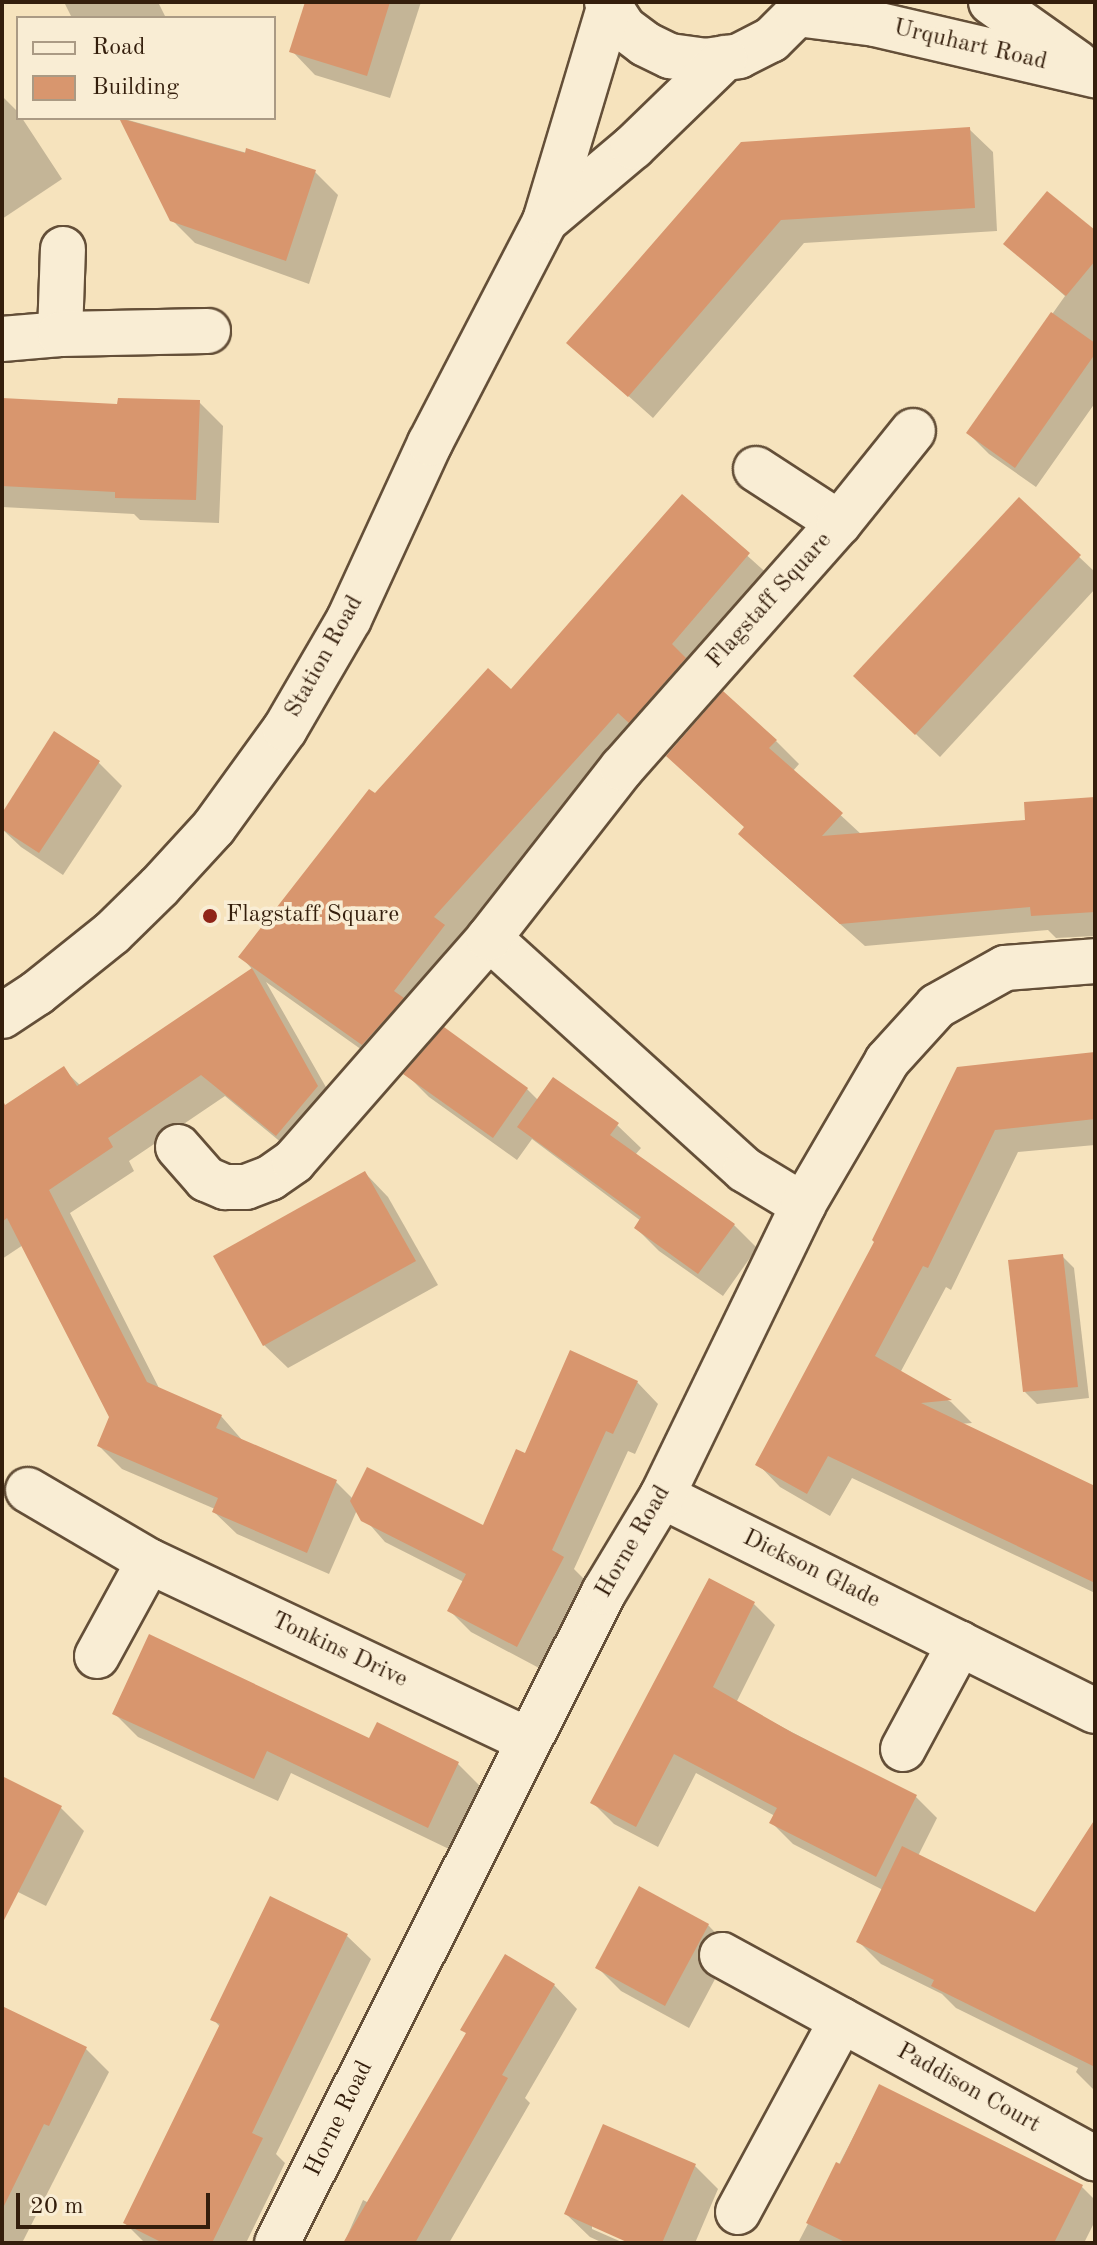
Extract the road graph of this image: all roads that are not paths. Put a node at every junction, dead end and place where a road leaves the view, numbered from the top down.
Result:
1 (991, 2) edge
2 (608, 4) edge
3 (800, 8) edge
4 (725, 58) junction
5 (1095, 75) edge
6 (545, 221) junction
7 (63, 249) dead end
8 (208, 331) dead end
9 (60, 334) junction
10 (2, 339) edge
11 (913, 431) dead end
12 (756, 469) dead end
13 (839, 523) junction
14 (489, 938) junction
15 (1095, 961) edge
16 (2, 1016) edge
17 (178, 1147) dead end
18 (803, 1205) junction
19 (28, 1490) dead end
20 (662, 1496) junction
21 (149, 1561) junction
22 (960, 1643) junction
23 (97, 1656) dead end
24 (1095, 1711) edge
25 (529, 1741) junction
26 (903, 1749) dead end
27 (722, 1955) dead end
28 (842, 2020) junction
29 (1095, 2158) edge
30 (738, 2212) dead end
31 (277, 2243) edge

1 - 5 street, Urquhart Road
2 - 4 street, Station Road
2 - 6 street, Station Road
3 - 4 street, Station Road
3 - 5 street, Urquhart Road
4 - 6 street, Station Road
6 - 16 street, Station Road
7 - 9 street
8 - 9 street
9 - 10 street
11 - 13 street, Flagstaff Square
12 - 13 street, Flagstaff Square
13 - 14 street, Flagstaff Square
14 - 17 street, Flagstaff Square
14 - 18 street
15 - 18 street, Horne Road
18 - 20 street, Horne Road
19 - 21 street, Tonkins Drive
20 - 22 street, Dickson Glade
20 - 25 street, Horne Road
21 - 23 street
21 - 25 street, Tonkins Drive
22 - 24 street, Dickson Glade
22 - 26 street
25 - 31 street, Horne Road
27 - 28 street, Paddison Court
28 - 29 street, Paddison Court
28 - 30 street

